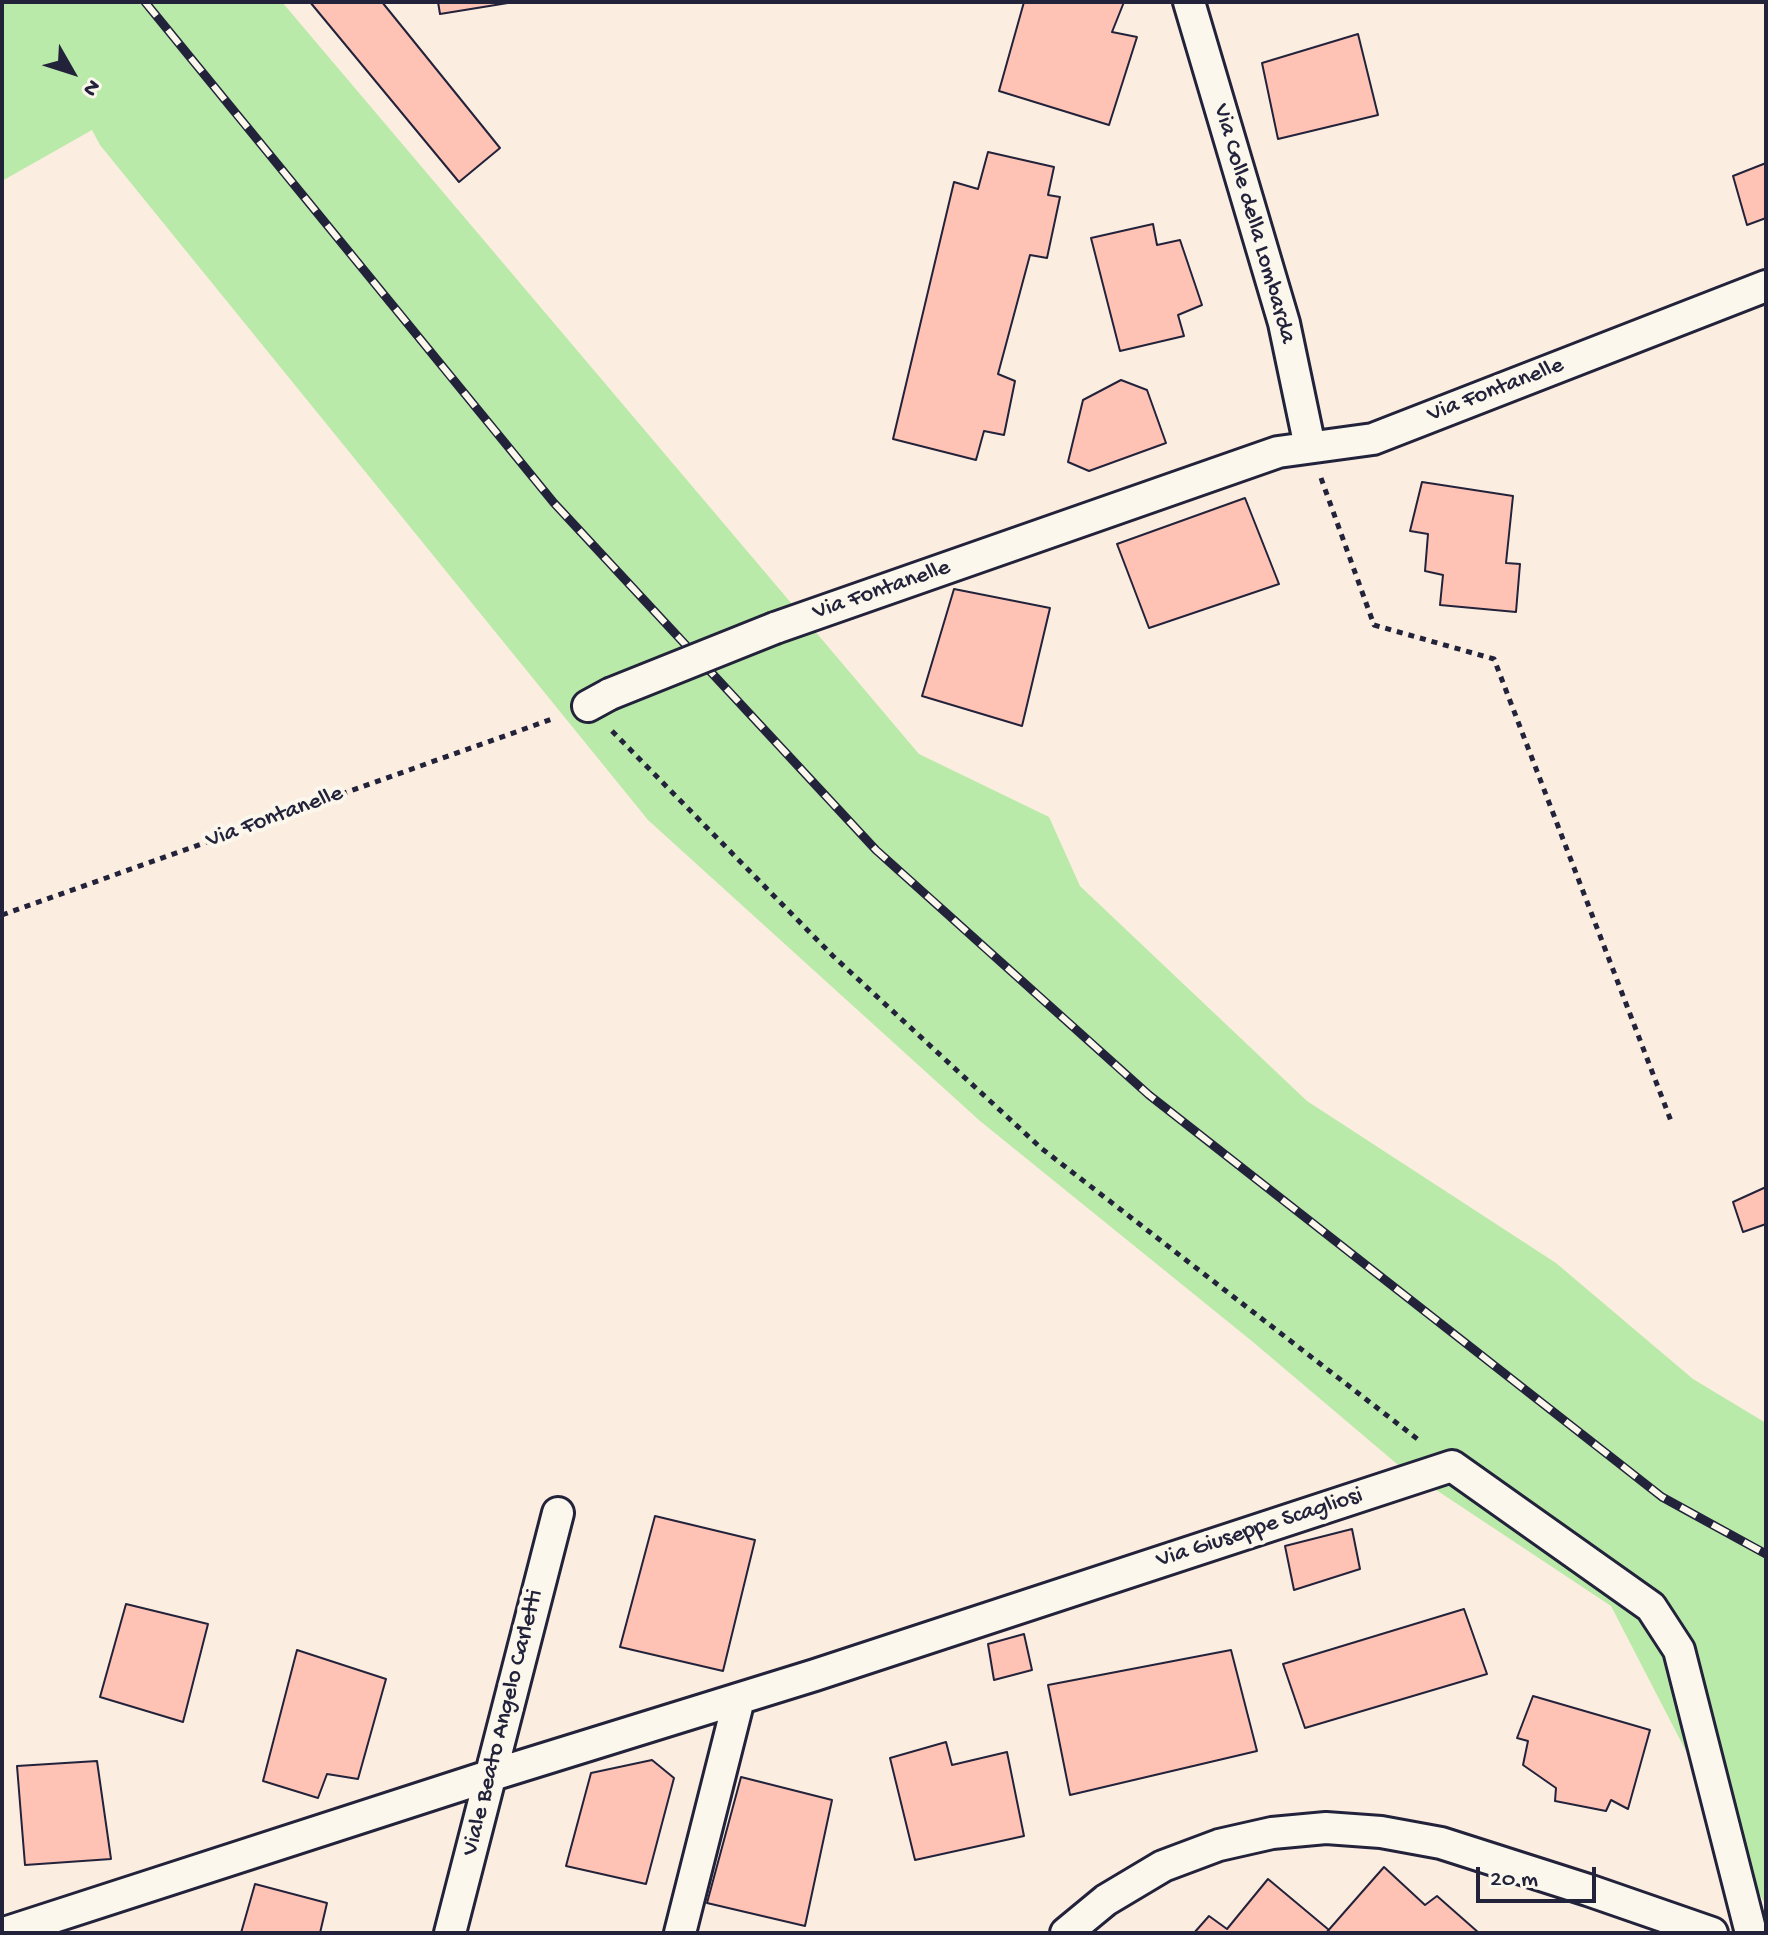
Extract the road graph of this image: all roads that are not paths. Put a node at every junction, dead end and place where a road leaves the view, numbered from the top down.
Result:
1 (1189, 2) edge
2 (1766, 286) edge
3 (1310, 447) junction
4 (599, 700) road end
5 (558, 1513) dead end
6 (739, 1699) junction
7 (489, 1776) junction
8 (4, 1933) edge
9 (450, 1933) edge
10 (680, 1933) edge
11 (1066, 1933) edge
12 (1712, 1933) edge
13 (1751, 1933) edge

1 - 3 street, Via Colle della Lombarda
2 - 3 street, Via Fontanelle
3 - 4 street, Via Fontanelle, bridge
5 - 7 street, Viale Beato Angelo Carletti
6 - 7 street, Via Giuseppe Scagliosi
6 - 10 street
6 - 13 street, Via Giuseppe Scagliosi
7 - 8 street, Via Giuseppe Scagliosi
7 - 9 street, Viale Beato Angelo Carletti
11 - 12 street

